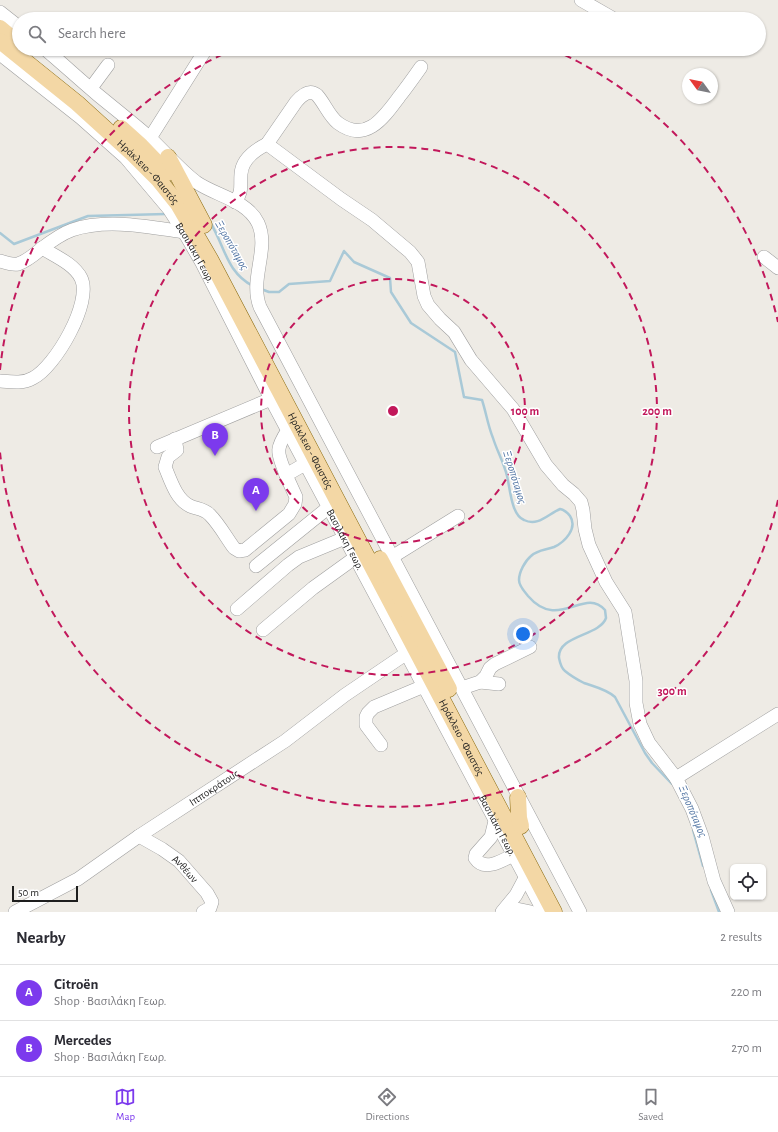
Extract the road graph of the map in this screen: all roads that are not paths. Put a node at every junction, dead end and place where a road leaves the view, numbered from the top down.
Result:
1 (581, 0) edge
2 (0, 12) edge
3 (602, 12) edge
4 (12, 21) edge
5 (0, 28) edge
6 (12, 38) edge
7 (0, 41) edge
8 (12, 50) edge
9 (0, 54) edge
10 (21, 56) edge
11 (34, 56) edge
12 (53, 56) edge
13 (202, 56) edge
14 (108, 65) dead end
15 (421, 67) dead end
16 (51, 94) junction
17 (83, 101) junction
18 (150, 138) junction
19 (267, 144) junction
20 (168, 157) junction
21 (235, 202) junction
22 (204, 225) junction
23 (184, 232) junction
24 (42, 248) junction
25 (764, 257) dead end
26 (0, 261) edge
27 (778, 268) edge
28 (268, 371) junction
29 (0, 382) edge
30 (271, 399) junction
31 (288, 430) junction
32 (175, 439) junction
33 (157, 446) dead end
34 (305, 464) junction
35 (286, 474) junction
36 (329, 507) junction
37 (458, 516) dead end
38 (345, 538) junction
39 (356, 557) junction
40 (392, 557) junction
41 (256, 566) dead end
42 (237, 609) dead end
43 (263, 630) dead end
44 (530, 647) dead end
45 (407, 653) junction
46 (439, 670) junction
47 (480, 682) junction
48 (499, 684) dead end
49 (424, 686) junction
50 (462, 688) junction
51 (778, 714) edge
52 (381, 745) dead end
53 (676, 778) junction
54 (518, 796) junction
55 (495, 821) junction
56 (521, 826) junction
57 (139, 836) junction
58 (513, 855) junction
59 (525, 878) junction
60 (505, 909) edge
61 (16, 912) edge
62 (203, 912) edge
63 (531, 912) edge
64 (544, 912) edge
65 (554, 912) edge
66 (566, 912) edge
67 (580, 912) edge
68 (728, 912) edge

1 - 3 street
2 - 4 street
5 - 6 main road
7 - 8 main road, Ηράκλειο - Φαιστός
9 - 16 street
10 - 17 main road, Ηράκλειο - Φαιστός
11 - 17 main road, Ηράκλειο - Φαιστός
12 - 17 street
13 - 18 street
14 - 17 street
15 - 19 street
16 - 17 street
16 - 17 street
17 - 18 street
17 - 22 main road, Ηράκλειο - Φαιστός
17 - 23 street, Βασιλάκη Γεωρ.
17 - 28 main road, Ηράκλειο - Φαιστός
18 - 20 street
19 - 21 street
19 - 53 street
20 - 21 street
20 - 22 main road
21 - 40 street
22 - 46 main road, Ηράκλειο - Φαιστός
23 - 24 street
23 - 30 street, Βασιλάκη Γεωρ.
24 - 26 street
24 - 29 street
25 - 27 street
28 - 30 main road
28 - 65 main road, Ηράκλειο - Φαιστός
30 - 31 street, Βασιλάκη Γεωρ.
30 - 32 street
31 - 34 street, Βασιλάκη Γεωρ.
31 - 35 street
32 - 33 street
32 - 35 street
34 - 35 street
34 - 36 street, Βασιλάκη Γεωρ.
36 - 38 street, Βασιλάκη Γεωρ.
36 - 41 street
37 - 40 street
38 - 39 street, Βασιλάκη Γεωρ.
38 - 42 street
39 - 43 street
39 - 45 street, Βασιλάκη Γεωρ.
40 - 50 street
44 - 47 street
45 - 49 street, Βασιλάκη Γεωρ.
45 - 57 street, Ιπποκράτους
46 - 50 main road
46 - 56 main road, Ηράκλειο - Φαιστός
47 - 48 street
47 - 50 street
49 - 52 street
49 - 55 street, Βασιλάκη Γεωρ.
50 - 54 street
51 - 53 street
53 - 68 street
54 - 56 main road
54 - 67 street
55 - 58 street, Βασιλάκη Γεωρ.
55 - 58 street
56 - 66 main road, Ηράκλειο - Φαιστός
57 - 61 street, Ιπποκράτους
57 - 62 street, Ανθέων
58 - 59 street, Βασιλάκη Γεωρ.
59 - 60 street
59 - 64 street, Βασιλάκη Γεωρ.
60 - 63 street

